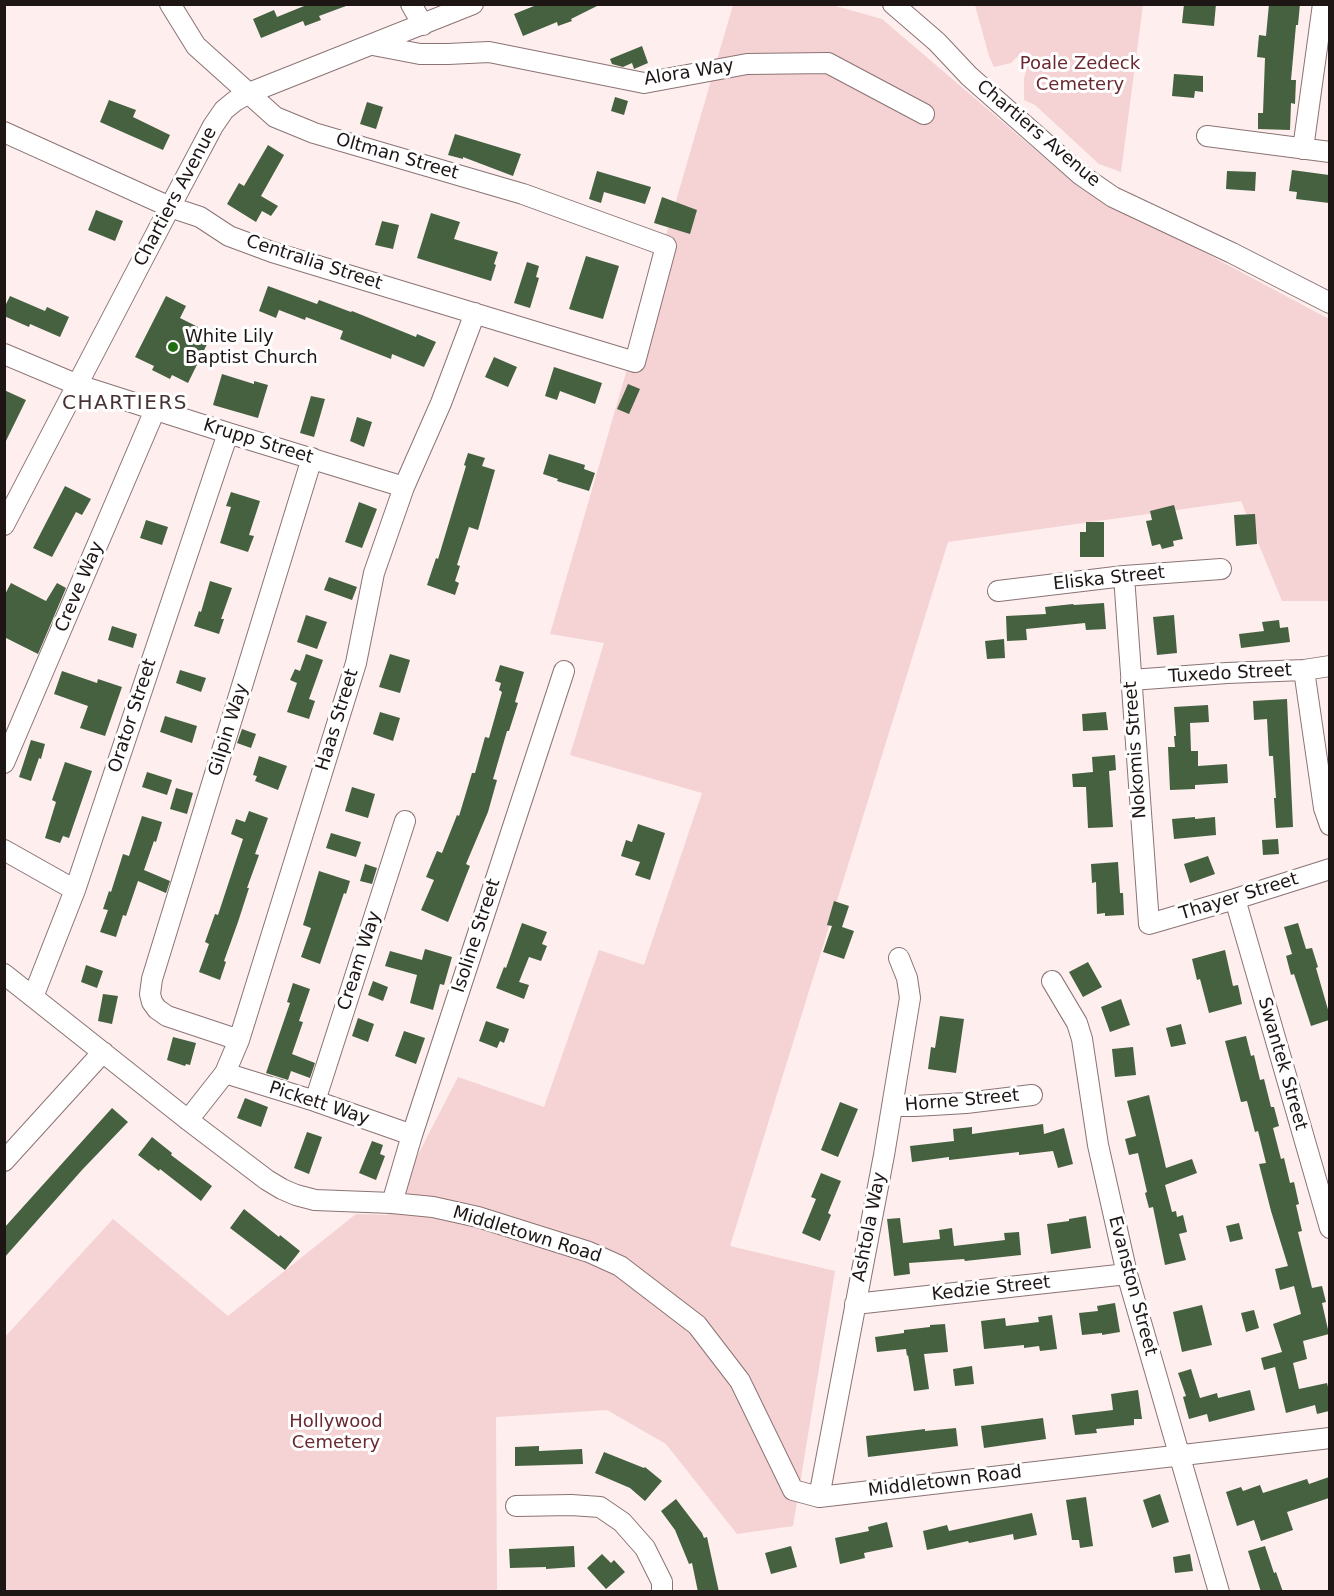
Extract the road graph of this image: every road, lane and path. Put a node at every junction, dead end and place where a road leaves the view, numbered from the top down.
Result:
1 (170, 4) edge
2 (411, 4) edge
3 (473, 4) edge
4 (893, 4) edge
5 (1323, 4) edge
6 (423, 25) junction
7 (373, 45) junction
8 (249, 93) junction
9 (924, 114) dead end
10 (4, 132) edge
11 (1207, 136) dead end
12 (1304, 149) junction
13 (1329, 152) edge
14 (170, 207) junction
15 (1329, 303) edge
16 (475, 313) junction
17 (4, 354) edge
18 (635, 362) joint
19 (78, 384) junction
20 (155, 410) junction
21 (228, 433) junction
22 (312, 458) junction
23 (404, 487) junction
24 (4, 525) edge
25 (1221, 569) dead end
26 (1124, 576) junction
27 (998, 591) dead end
28 (1329, 666) edge
29 (1304, 670) junction
30 (564, 671) dead end
31 (1131, 680) junction
32 (4, 763) edge
33 (405, 821) dead end
34 (1329, 825) edge
35 (4, 850) edge
36 (1329, 869) edge
37 (75, 890) junction
38 (1235, 899) junction
39 (1149, 924) joint
40 (899, 958) dead end
41 (4, 974) edge
42 (1052, 981) dead end
43 (33, 997) junction
44 (239, 1040) junction
45 (103, 1052) junction
46 (225, 1073) junction
47 (1032, 1095) dead end
48 (315, 1101) junction
49 (892, 1106) junction
50 (189, 1120) junction
51 (412, 1135) junction
52 (4, 1161) edge
53 (392, 1203) junction
54 (1329, 1228) edge
55 (1127, 1274) junction
56 (855, 1304) junction
57 (1329, 1438) edge
58 (1179, 1455) junction
59 (819, 1497) junction
60 (516, 1506) dead end
61 (663, 1592) edge
62 (1219, 1592) edge

1 - 8 street, Oltman Street
2 - 6 street
3 - 6 street, Chartiers Avenue
4 - 15 street, Chartiers Avenue
5 - 12 street
6 - 7 street, Chartiers Avenue
7 - 8 street, Chartiers Avenue
7 - 9 street, Alora Way
8 - 14 street, Chartiers Avenue
8 - 18 street, Oltman Street
10 - 14 street, Centralia Street
11 - 12 street
12 - 13 street
14 - 16 street, Centralia Street
14 - 19 street, Chartiers Avenue
16 - 18 street, Centralia Street
16 - 23 street, Haas Street
17 - 19 street, Krupp Street
19 - 20 street, Krupp Street
19 - 24 street, Chartiers Avenue
20 - 21 street, Krupp Street
20 - 32 street, Creve Way
21 - 22 street, Krupp Street
21 - 37 street, Orator Street
22 - 23 street, Krupp Street
22 - 44 street, Gilpin Way
23 - 44 street, Haas Street
25 - 26 street, Eliska Street
26 - 27 street, Eliska Street
26 - 31 street, Nokomis Street
28 - 29 street, Tuxedo Street
29 - 31 street, Tuxedo Street
29 - 34 street
30 - 51 street, Isoline Street
31 - 39 street, Nokomis Street
33 - 48 street, Cream Way
35 - 37 street
36 - 38 street, Thayer Street
37 - 43 street, Orator Street
38 - 39 street, Thayer Street
38 - 54 street, Swantek Street
40 - 49 street, Ashtola Way
41 - 43 street, Middletown Road
42 - 55 street, Evanston Street
43 - 45 street, Middletown Road
44 - 46 street, Haas Street
45 - 50 street, Middletown Road
45 - 52 street
46 - 48 street, Pickett Way
46 - 50 street, Haas Street
47 - 49 street, Horne Street
48 - 51 street, Pickett Way
49 - 56 street, Ashtola Way
50 - 53 street, Middletown Road
51 - 53 street, Isoline Street
53 - 59 street, Middletown Road
55 - 56 street, Kedzie Street
55 - 58 street, Evanston Street
56 - 59 street, Ashtola Way
57 - 58 street, Middletown Road
58 - 59 street, Middletown Road
58 - 62 street, Evanston Street
60 - 61 street

